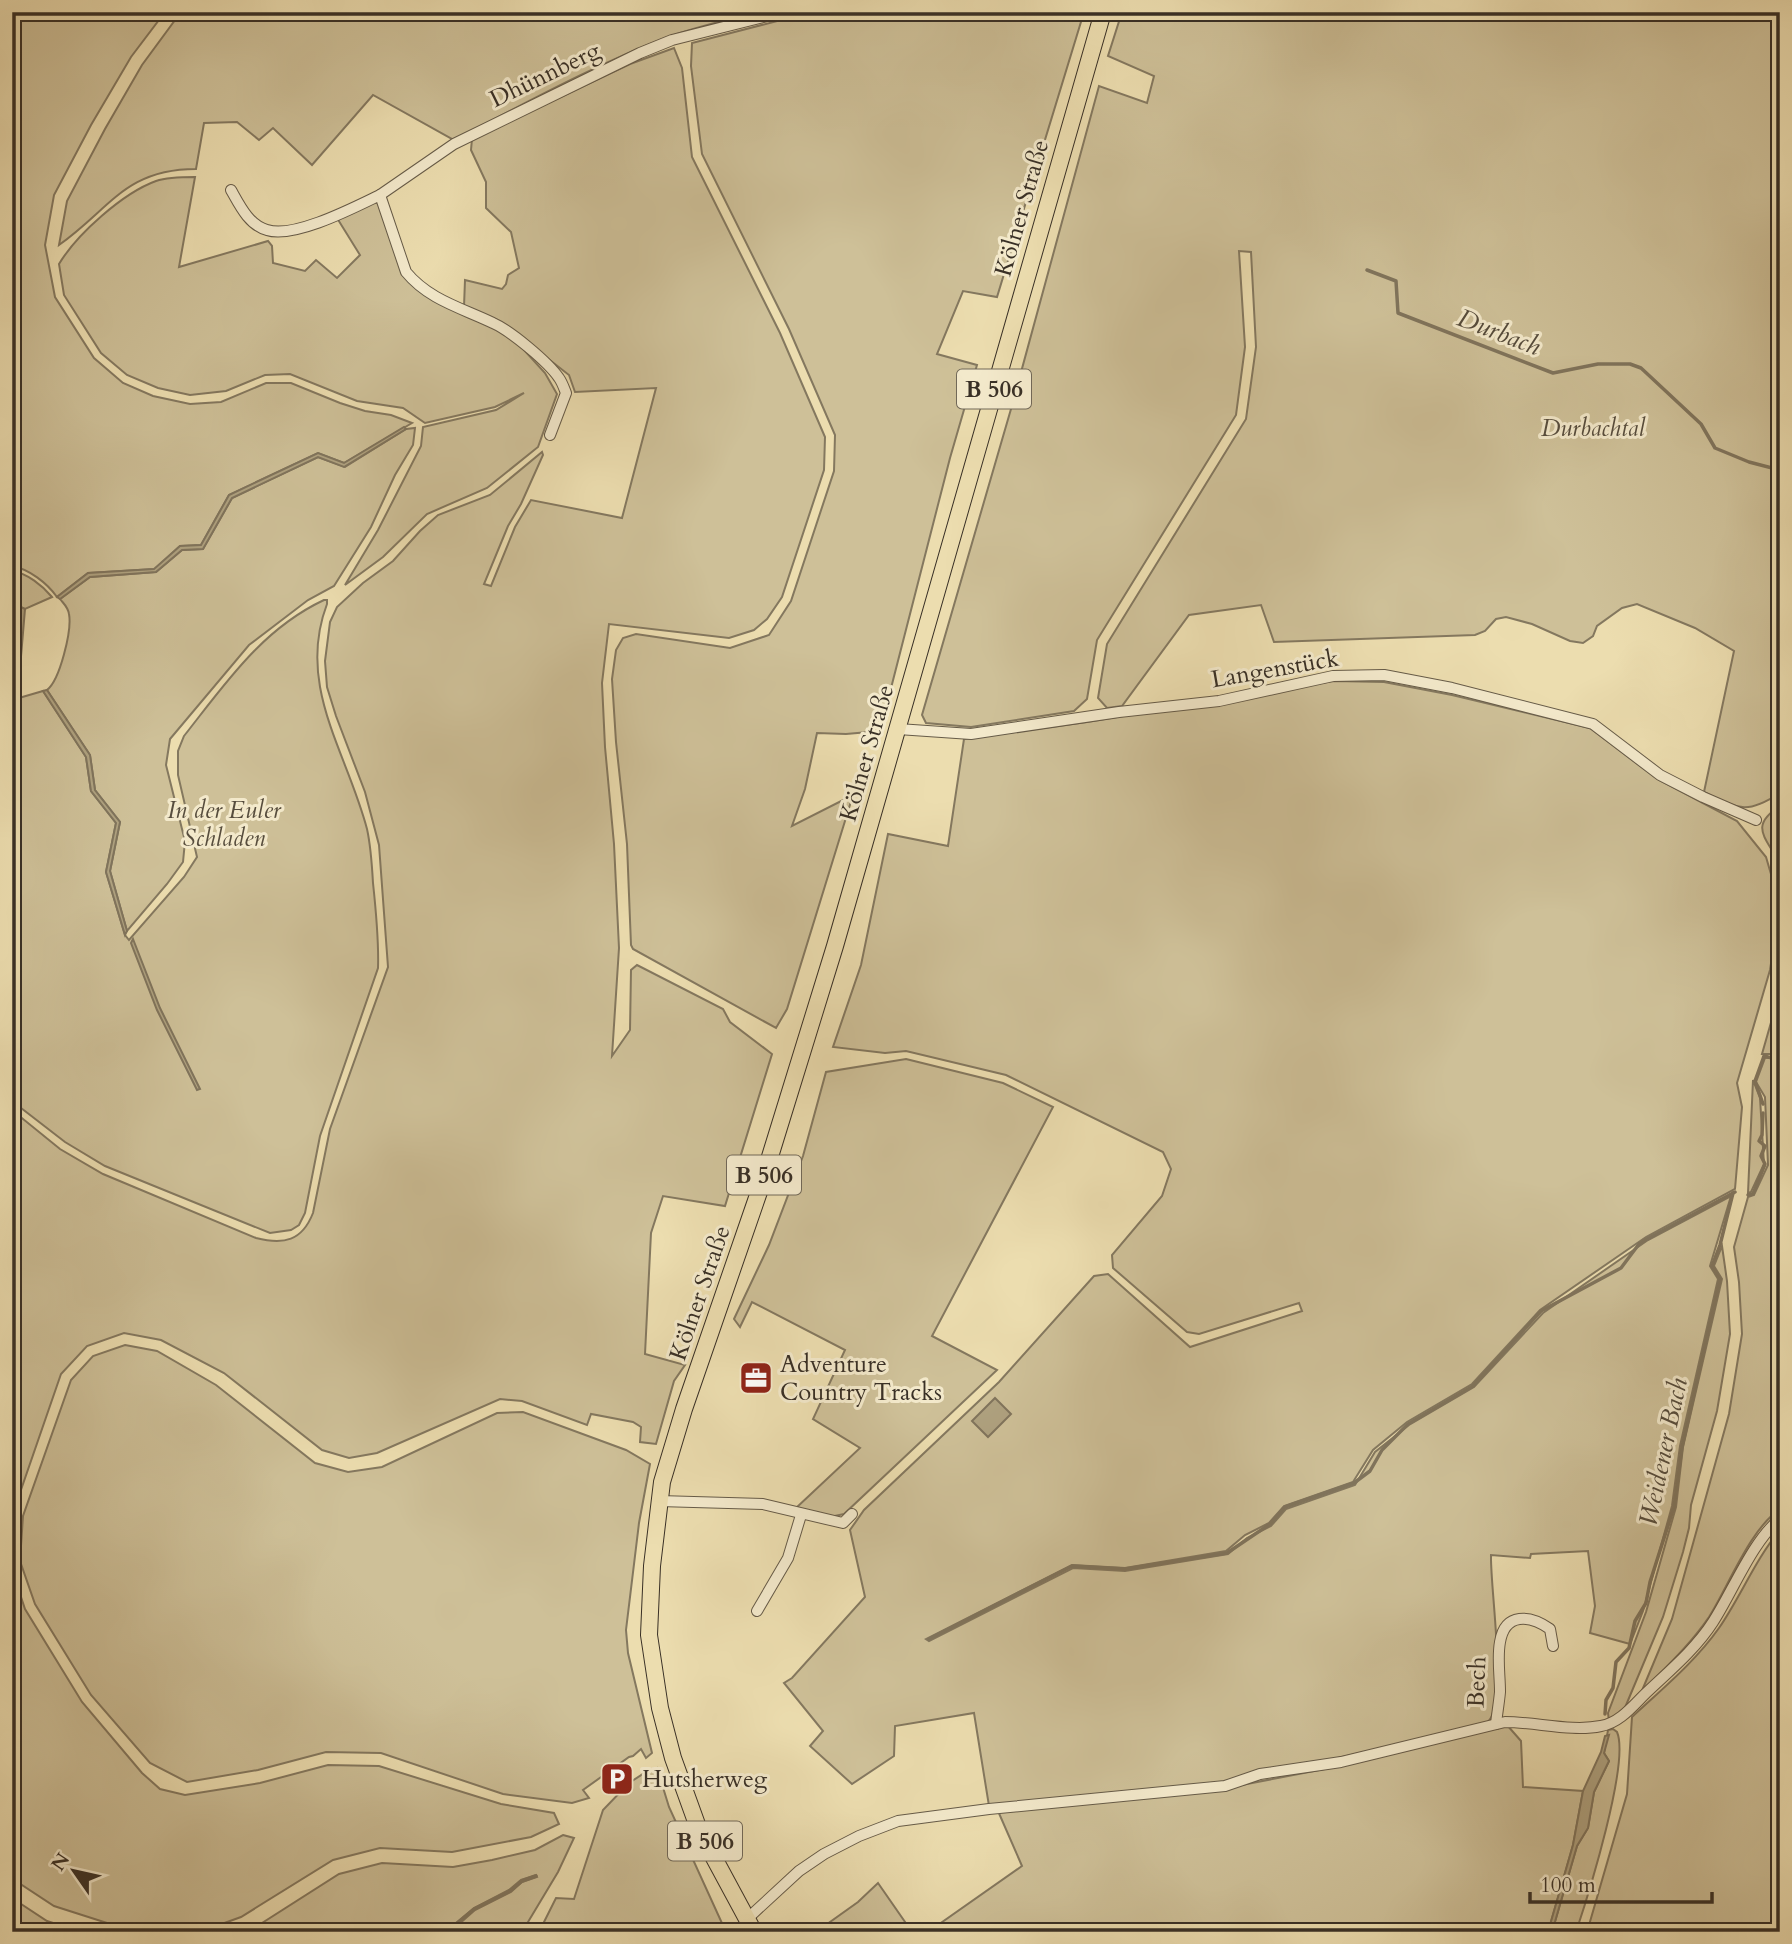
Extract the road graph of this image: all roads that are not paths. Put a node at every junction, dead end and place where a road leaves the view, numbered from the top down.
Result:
1 (783, 12) edge
2 (1103, 12) edge
3 (231, 190) dead end
4 (380, 195) junction
5 (550, 435) dead end
6 (898, 729) junction
7 (1756, 820) dead end
8 (659, 1501) junction
9 (801, 1514) junction
10 (852, 1514) dead end
11 (1780, 1519) edge
12 (757, 1611) dead end
13 (1553, 1646) dead end
14 (1496, 1724) junction
15 (750, 1926) edge

1 - 4 street, Dhünnberg
2 - 6 main road, Kölner Straße / B 506
3 - 4 street, Dhünnberg
4 - 5 street
6 - 7 street, Langenstück
6 - 8 main road, Kölner Straße / B 506
8 - 9 street
8 - 15 main road, Kölner Straße / B 506
9 - 10 street
9 - 12 street
11 - 14 street, Bech
13 - 14 street, Bech
14 - 15 street, Kölner Straße

